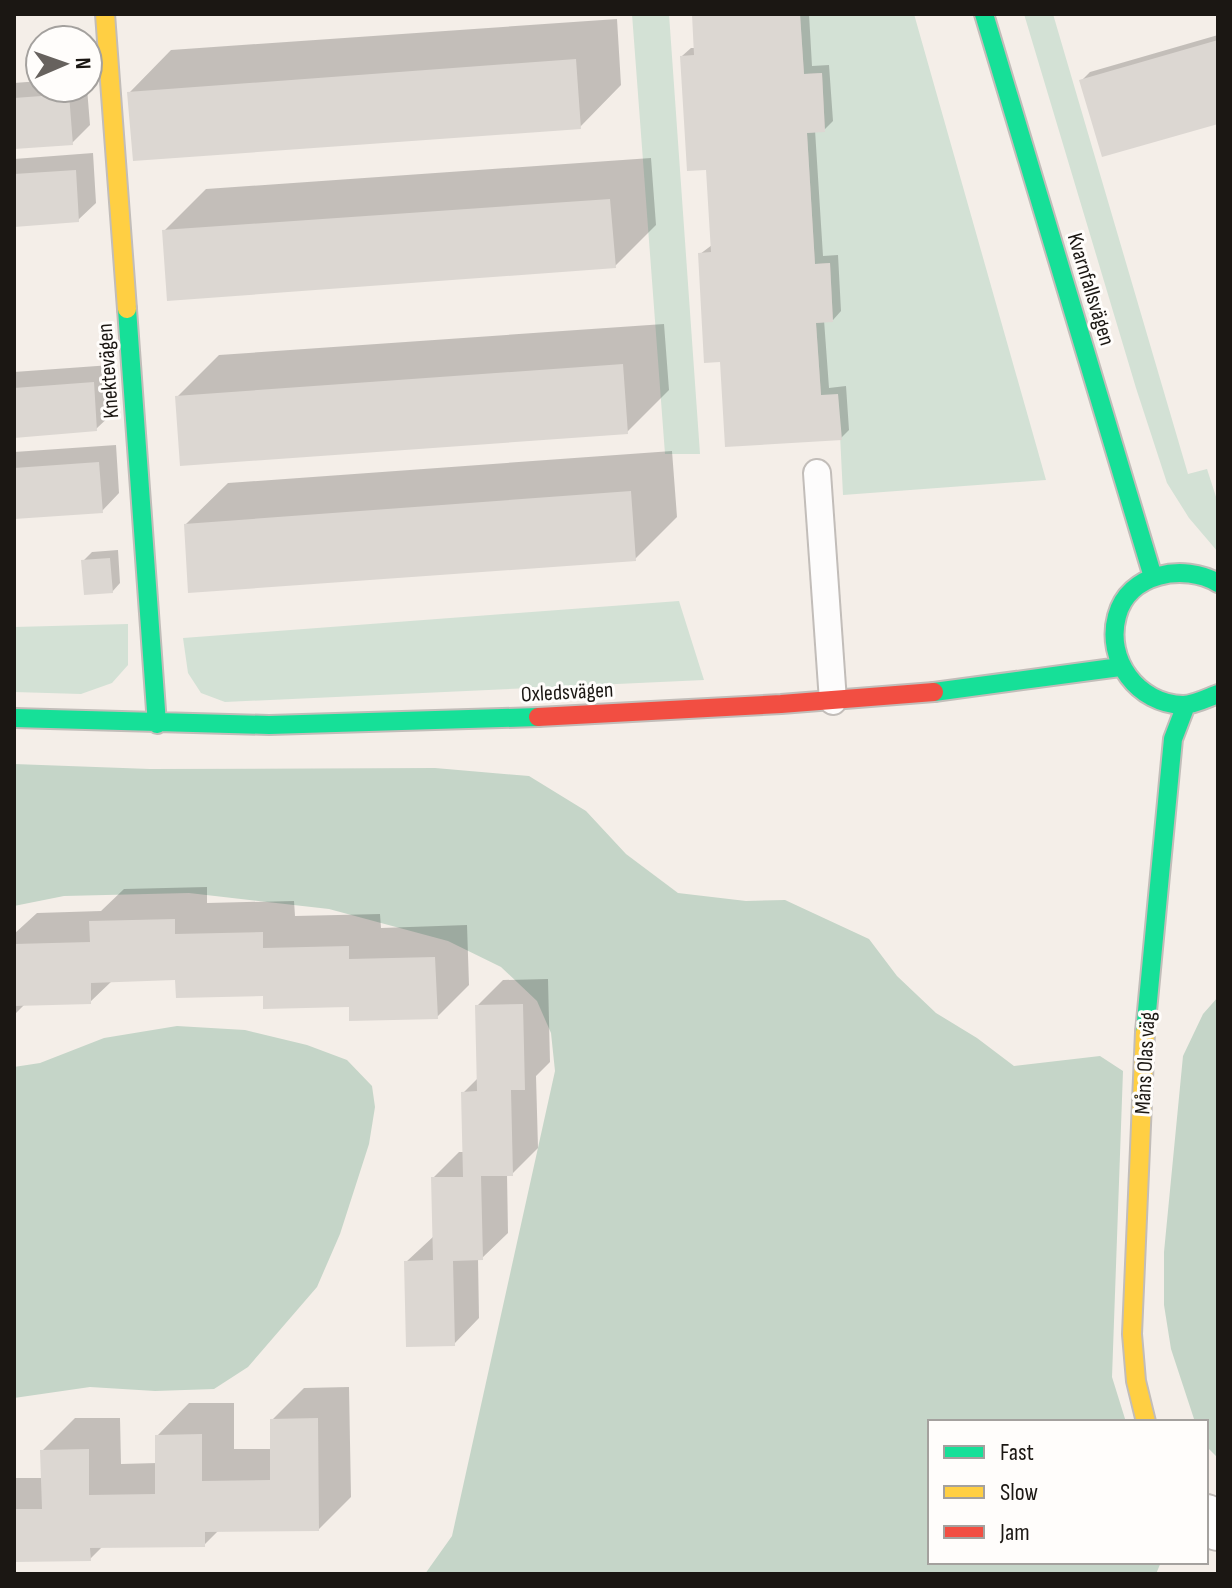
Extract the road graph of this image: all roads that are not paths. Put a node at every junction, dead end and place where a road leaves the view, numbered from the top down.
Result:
1 (105, 14) edge
2 (984, 14) edge
3 (817, 473) dead end
4 (1153, 577) junction
5 (1218, 583) edge
6 (1120, 667) junction
7 (1218, 694) edge
8 (833, 701) junction
9 (1186, 705) junction
10 (14, 718) edge
11 (157, 724) junction
12 (1146, 1420) edge

1 - 11 street, Knektevägen
2 - 4 street, Kvarnfallsvägen
3 - 8 lane
4 - 5 street
4 - 6 street
6 - 8 street, Oxledsvägen
6 - 9 street
7 - 9 street
8 - 11 street, Oxledsvägen
9 - 12 street, Måns Olas väg
10 - 11 street, Oxledsvägen

